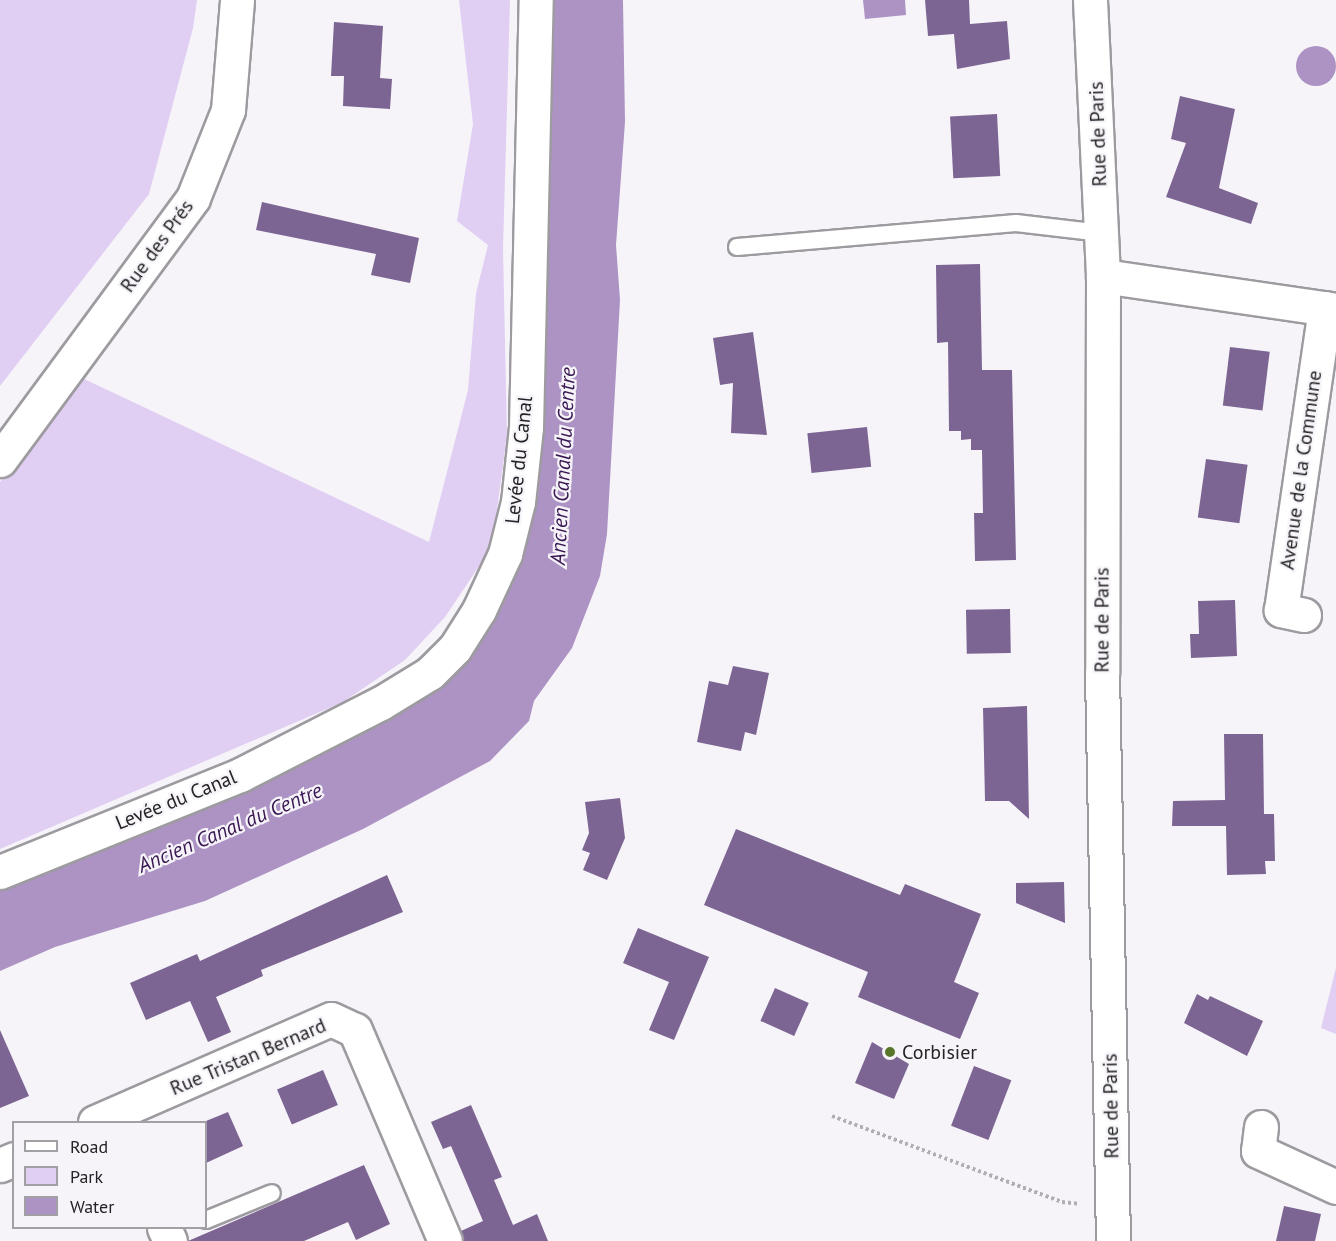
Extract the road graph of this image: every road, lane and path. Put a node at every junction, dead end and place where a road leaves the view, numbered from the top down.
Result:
1 (237, 0) edge
2 (536, 0) edge
3 (1090, 0) edge
4 (1101, 233) junction
5 (737, 247) dead end
6 (1103, 276) junction
7 (1330, 309) edge
8 (0, 460) edge
9 (1304, 615) dead end
10 (0, 872) edge
11 (832, 1116) dead end
12 (110, 1119) edge
13 (1261, 1127) dead end
14 (1336, 1188) edge
15 (272, 1193) dead end
16 (1113, 1207) junction
17 (207, 1220) edge
18 (445, 1241) edge
19 (1113, 1241) edge

1 - 8 street, Rue des Prés
2 - 10 street, Levée du Canal
3 - 4 street, Rue de Paris
4 - 5 lane
4 - 6 street, Rue de Paris
6 - 7 street, Avenue de la Commune
6 - 16 street, Rue de Paris
7 - 9 street, Avenue de la Commune
11 - 16 path
12 - 18 street, Rue Tristan Bernard
13 - 14 street
15 - 17 lane
16 - 19 street, Rue de Paris

